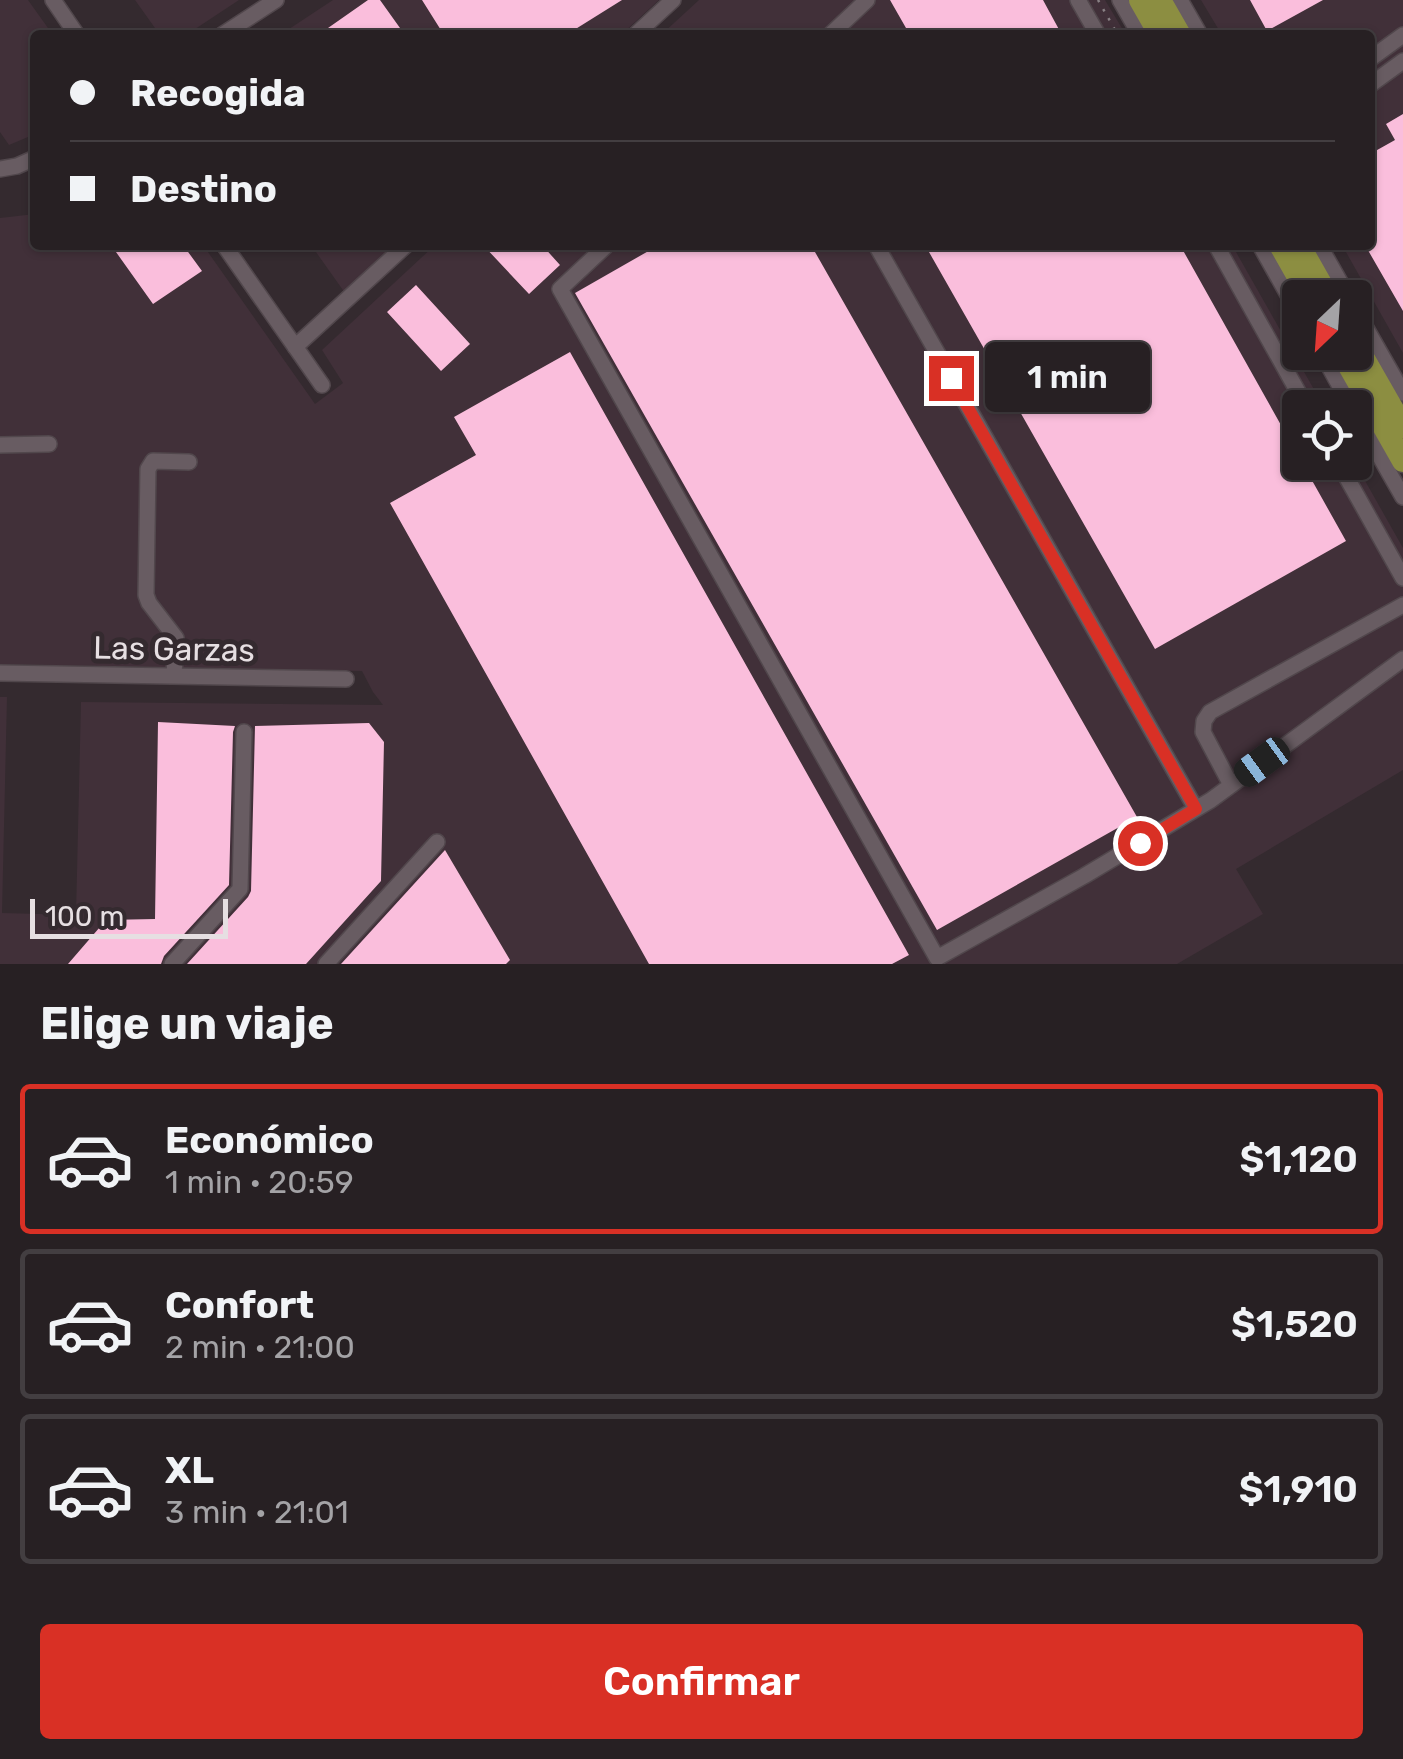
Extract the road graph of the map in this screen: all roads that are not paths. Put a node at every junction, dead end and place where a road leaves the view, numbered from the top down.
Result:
1 (53, 0) edge
2 (276, 0) edge
3 (673, 0) edge
4 (866, 0) edge
5 (1078, 0) edge
6 (1120, 0) edge
7 (1140, 0) edge
8 (1160, 0) edge
9 (1180, 0) edge
10 (74, 30) edge
11 (230, 30) edge
12 (640, 30) edge
13 (835, 30) edge
14 (1095, 30) edge
15 (1137, 30) edge
16 (1157, 30) edge
17 (1177, 30) edge
18 (1197, 30) edge
19 (1403, 35) edge
20 (1375, 55) edge
21 (1403, 61) edge
22 (1375, 81) edge
23 (30, 160) edge
24 (0, 169) edge
25 (227, 250) edge
26 (401, 250) edge
27 (602, 250) edge
28 (879, 250) edge
29 (1219, 250) edge
30 (1263, 250) edge
31 (1283, 250) edge
32 (1303, 250) edge
33 (1322, 250) edge
34 (1300, 280) edge
35 (1319, 280) edge
36 (1338, 280) edge
37 (1282, 284) edge
38 (1372, 339) edge
39 (295, 347) junction
40 (1351, 370) edge
41 (1371, 370) edge
42 (322, 386) dead end
43 (1297, 390) edge
44 (1403, 393) edge
45 (1403, 427) edge
46 (1372, 442) edge
47 (0, 444) edge
48 (49, 444) dead end
49 (189, 462) dead end
50 (1403, 462) edge
51 (1348, 480) edge
52 (1403, 497) edge
53 (1403, 578) edge
54 (1403, 605) edge
55 (1403, 659) edge
56 (0, 673) edge
57 (174, 676) junction
58 (346, 679) dead end
59 (244, 732) dead end
60 (1231, 785) junction
61 (1196, 809) junction
62 (438, 842) dead end
63 (172, 964) edge
64 (326, 964) edge

1 - 10 street
2 - 11 street
3 - 12 street
4 - 13 street
5 - 14 street
6 - 15 street
7 - 16 highway
8 - 17 highway
9 - 18 street
19 - 20 street
21 - 22 street
23 - 24 street
25 - 39 street
26 - 39 street
27 - 61 street
28 - 61 street
29 - 43 street
30 - 37 street
31 - 34 highway
32 - 35 highway
33 - 36 street
38 - 44 street
39 - 42 street
40 - 50 highway
41 - 45 highway
46 - 52 street
47 - 48 street
49 - 57 street
51 - 53 street
54 - 60 street
55 - 60 street
56 - 57 street, Las Garzas
57 - 58 street, Las Garzas
59 - 63 street
60 - 61 street
62 - 64 street

